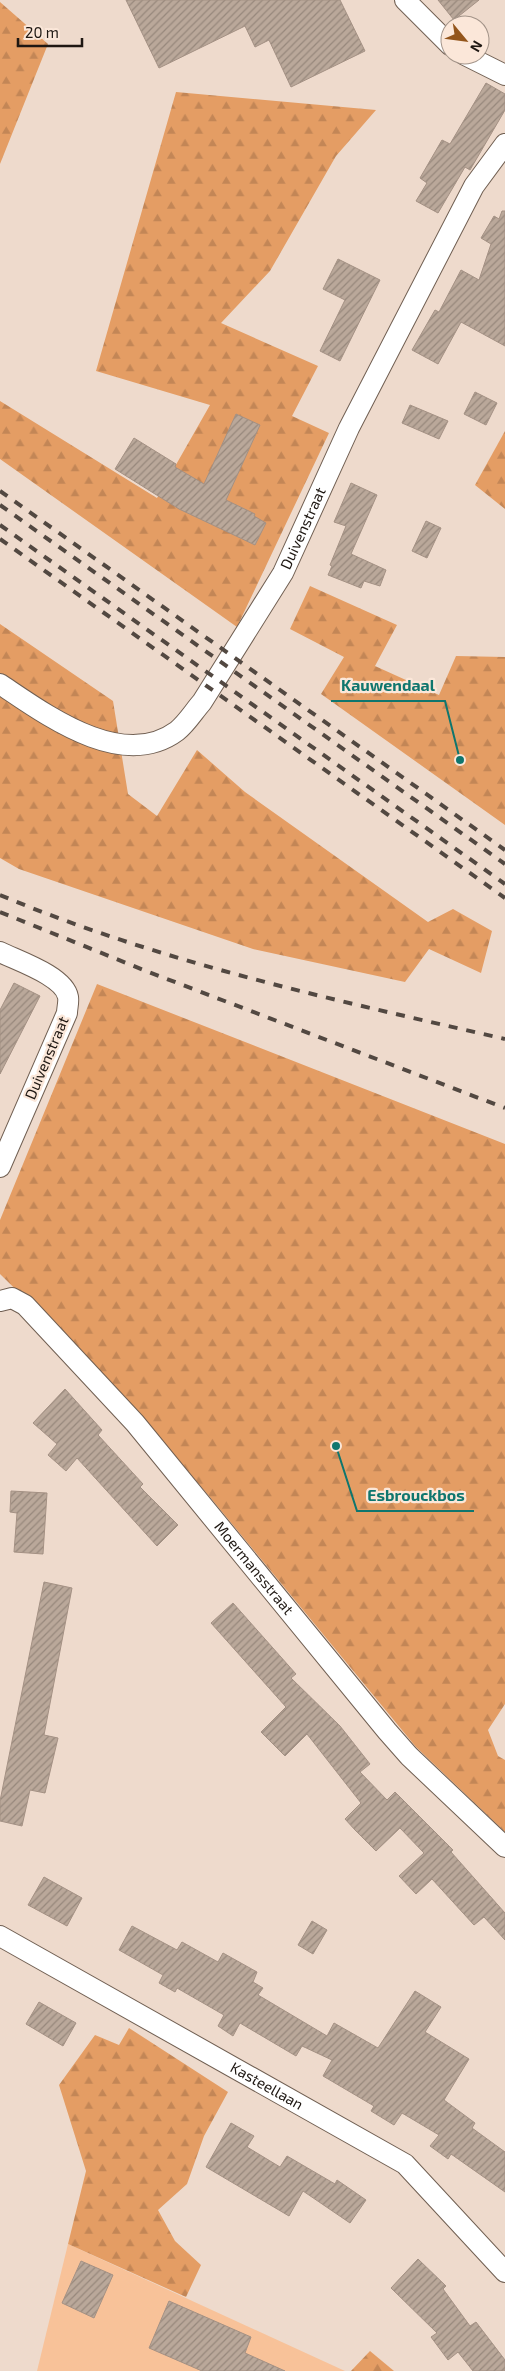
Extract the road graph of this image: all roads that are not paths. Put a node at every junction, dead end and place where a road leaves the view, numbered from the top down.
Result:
1 (405, 0) edge
2 (440, 35) edge
3 (485, 65) edge
4 (505, 75) edge
5 (505, 144) edge
6 (0, 684) edge
7 (0, 952) edge
8 (0, 1167) edge
9 (0, 1301) edge
10 (505, 1847) edge
11 (0, 1936) edge
12 (505, 2272) edge

1 - 2 street
3 - 4 street
5 - 6 street, Duivenstraat
7 - 8 street, Duivenstraat
9 - 10 street, Moermansstraat
11 - 12 street, Kasteellaan

